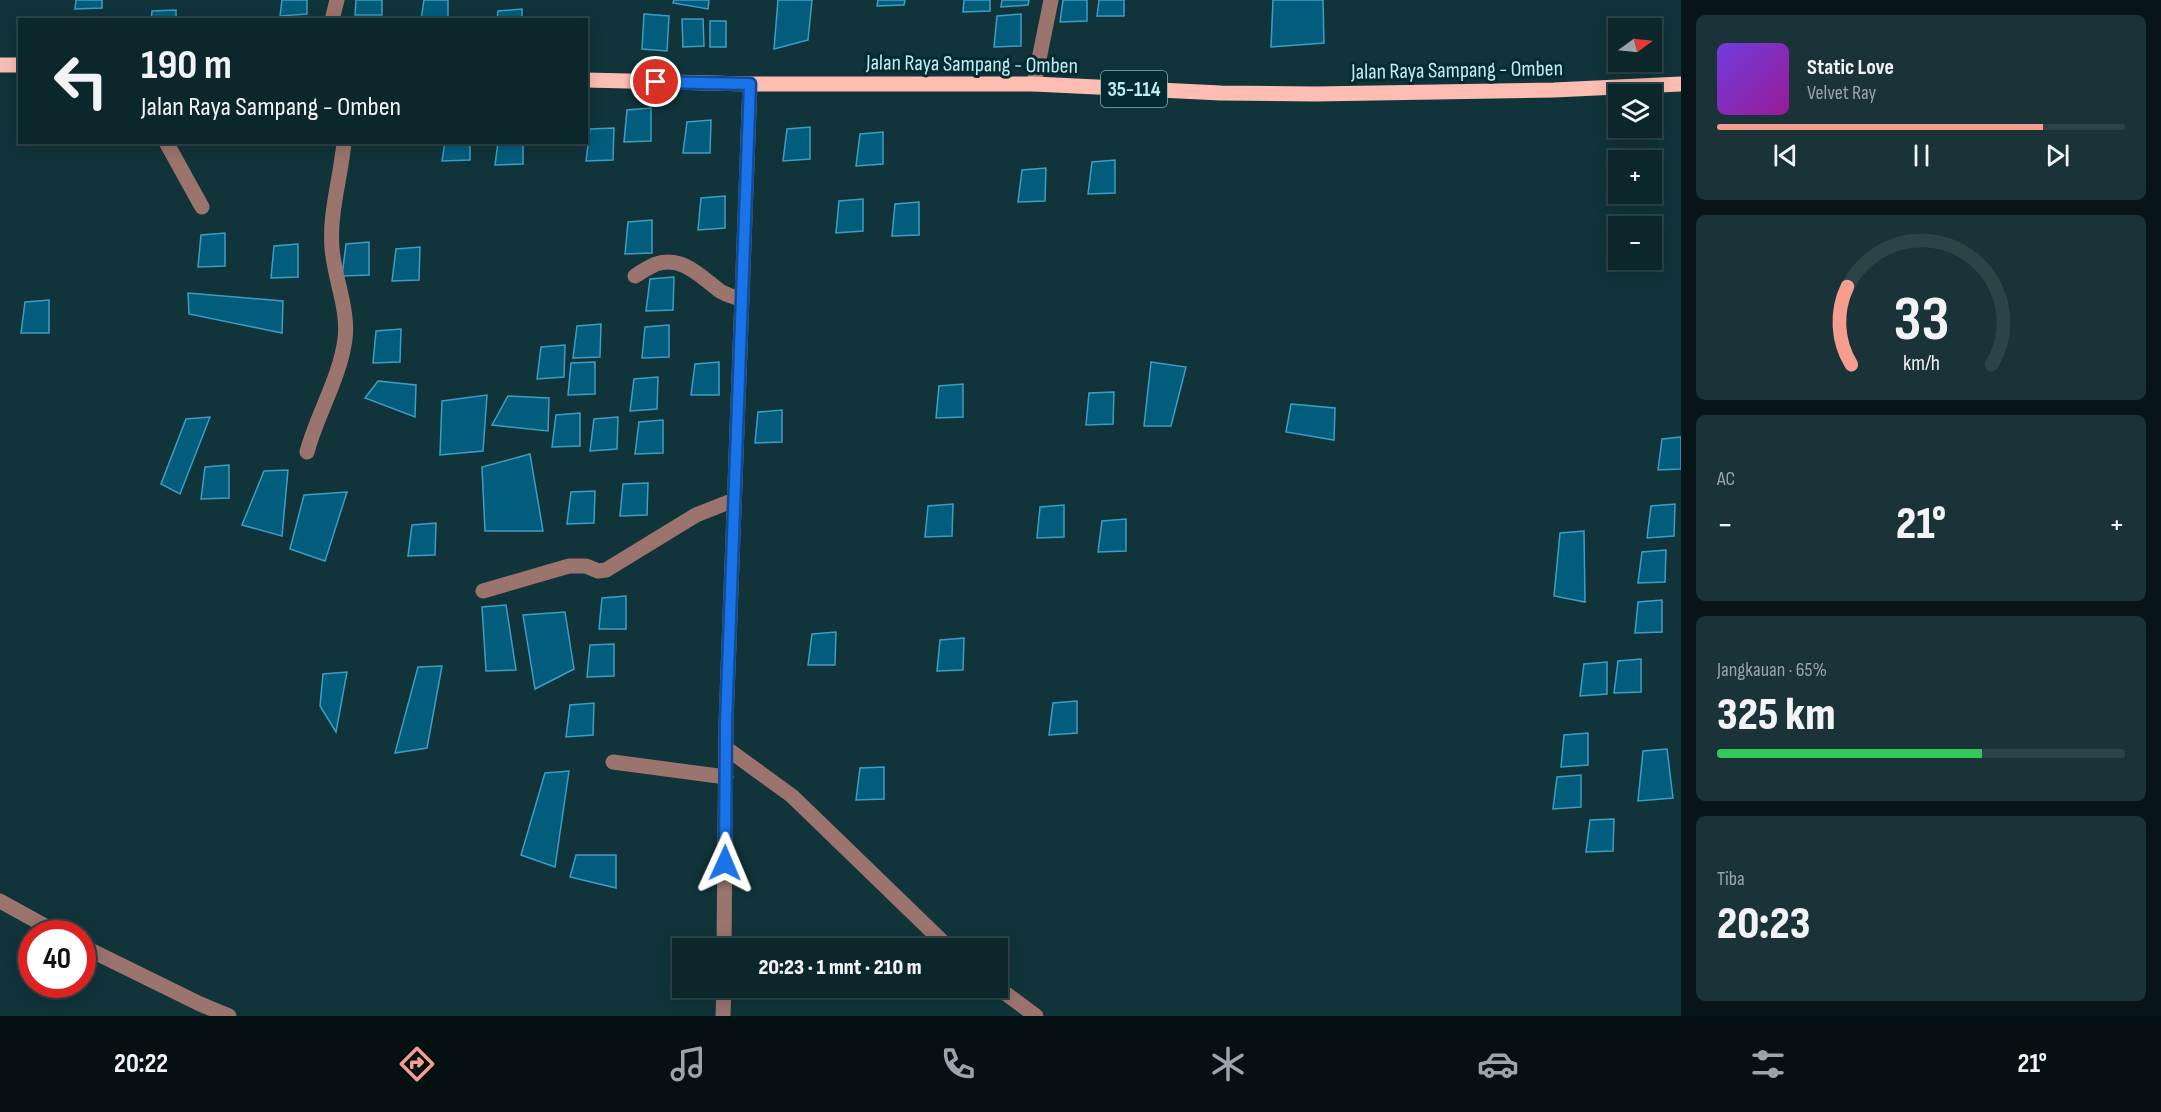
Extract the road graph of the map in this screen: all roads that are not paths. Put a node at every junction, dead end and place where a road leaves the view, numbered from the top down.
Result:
1 (337, 0) edge
2 (1051, 0) edge
3 (332, 18) edge
4 (0, 65) edge
5 (18, 65) edge
6 (588, 80) edge
7 (750, 84) junction
8 (1034, 84) junction
9 (1681, 84) edge
10 (167, 144) edge
11 (344, 144) edge
12 (202, 207) dead end
13 (634, 276) dead end
14 (742, 300) junction
15 (307, 452) dead end
16 (734, 500) junction
17 (483, 591) dead end
18 (726, 748) junction
19 (613, 762) dead end
20 (726, 777) junction
21 (0, 901) edge
22 (34, 920) edge
23 (724, 938) edge
24 (939, 938) edge
25 (96, 953) edge
26 (1008, 995) edge
27 (724, 998) edge
28 (229, 1016) edge
29 (723, 1016) edge
30 (1036, 1016) edge

1 - 3 street
2 - 8 street
4 - 5 main road
6 - 7 main road, Jalan Raya Sampang - Omben / 35-114
7 - 8 main road, Jalan Raya Sampang - Omben / 35-114
7 - 14 street
8 - 9 main road, Jalan Raya Sampang - Omben / 35-114
10 - 12 street
11 - 15 street
13 - 14 street
14 - 16 street
16 - 17 street
16 - 18 street
18 - 20 street
18 - 24 street
19 - 20 street
20 - 23 street
21 - 22 street
25 - 28 street
26 - 30 street
27 - 29 street

